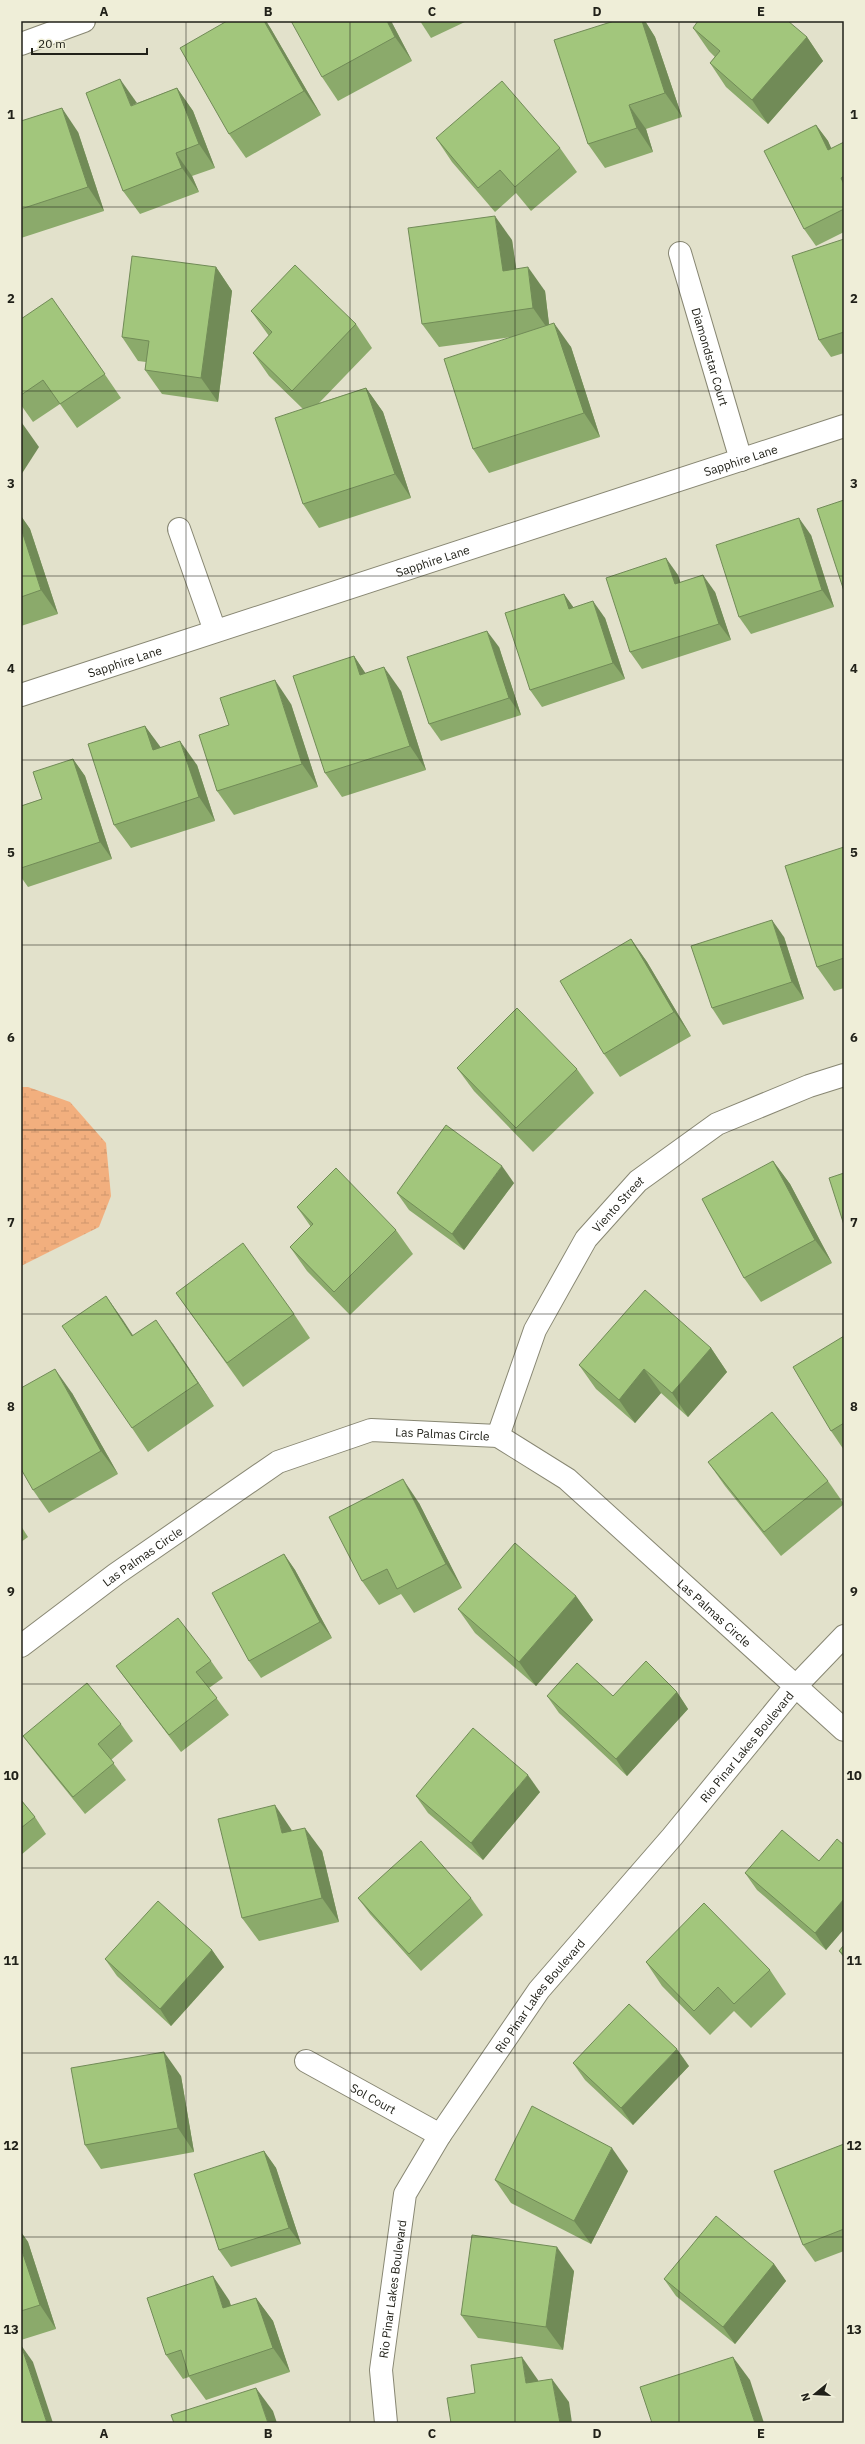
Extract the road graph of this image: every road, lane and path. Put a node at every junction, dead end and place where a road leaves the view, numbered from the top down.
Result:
1 (84, 21) edge
2 (21, 44) edge
3 (680, 253) dead end
4 (844, 426) edge
5 (741, 460) junction
6 (178, 529) dead end
7 (215, 631) junction
8 (21, 695) edge
9 (844, 1075) edge
10 (498, 1436) junction
11 (844, 1636) edge
12 (21, 1646) edge
13 (795, 1687) junction
14 (844, 1730) edge
15 (306, 2061) dead end
16 (440, 2135) junction
17 (386, 2423) edge

1 - 2 street
3 - 5 street, Diamondstar Court
4 - 5 street, Sapphire Lane
5 - 7 street, Sapphire Lane
6 - 7 street
7 - 8 street, Sapphire Lane
9 - 10 street, Viento Street
10 - 12 street, Las Palmas Circle
10 - 13 street, Las Palmas Circle
11 - 13 street, Rio Pinar Lakes Boulevard
13 - 14 street, Las Palmas Circle
13 - 16 street, Rio Pinar Lakes Boulevard
15 - 16 street, Sol Court
16 - 17 street, Rio Pinar Lakes Boulevard

